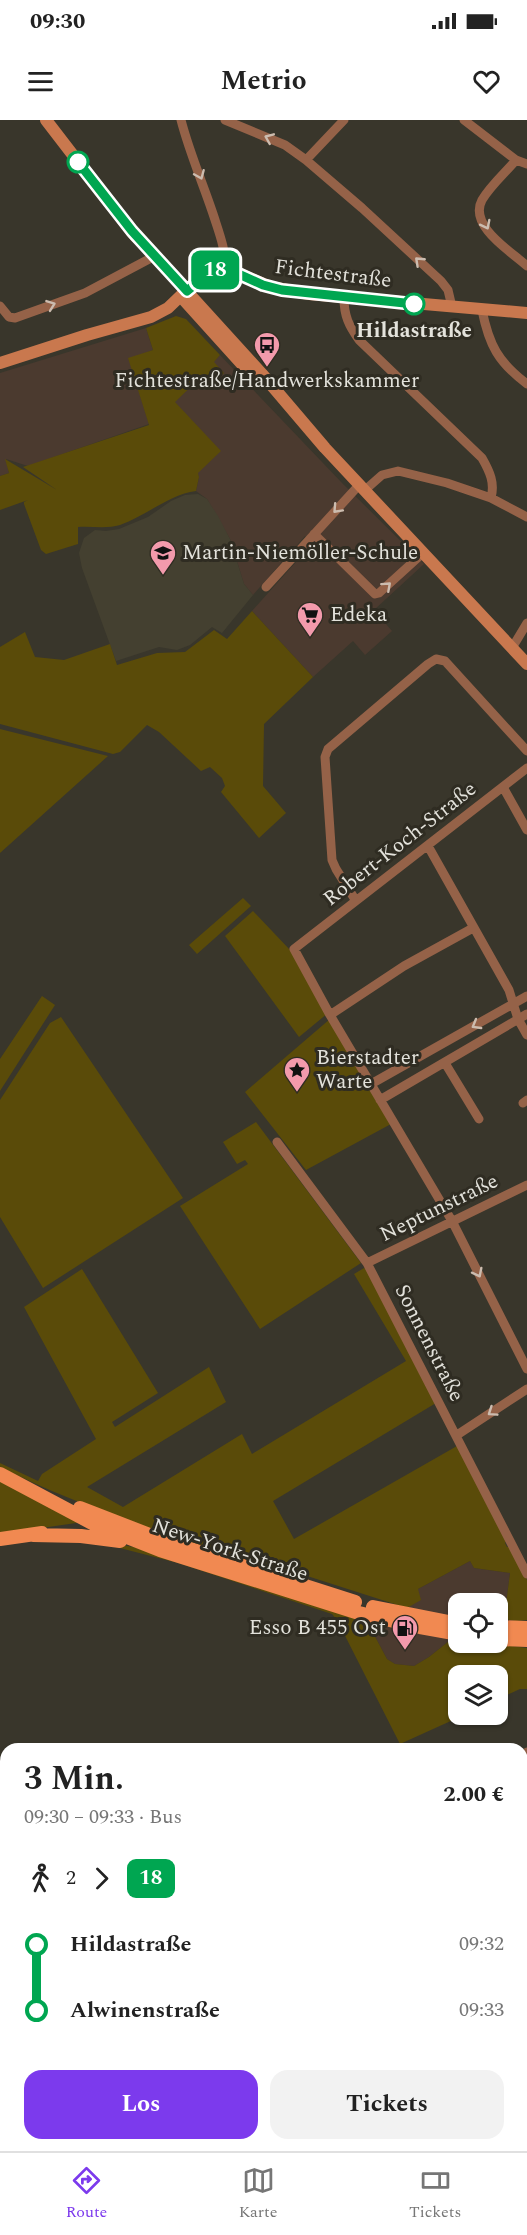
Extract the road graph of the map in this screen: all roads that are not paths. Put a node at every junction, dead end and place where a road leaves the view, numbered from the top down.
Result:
1 (181, 120) edge
2 (225, 120) edge
3 (344, 120) edge
4 (464, 120) edge
5 (49, 121) edge
6 (306, 160) junction
7 (516, 160) junction
8 (527, 164) edge
9 (132, 231) junction
10 (151, 258) junction
11 (527, 266) edge
12 (225, 269) junction
13 (184, 293) junction
14 (344, 298) junction
15 (0, 306) edge
16 (452, 307) junction
17 (482, 310) junction
18 (527, 314) edge
19 (0, 363) edge
20 (527, 384) edge
21 (362, 487) junction
22 (491, 498) junction
23 (527, 517) edge
24 (314, 534) junction
25 (423, 553) junction
26 (266, 587) dead end
27 (527, 623) edge
28 (512, 648) junction
29 (527, 664) edge
30 (527, 751) edge
31 (527, 768) edge
32 (503, 787) junction
33 (527, 830) edge
34 (428, 846) junction
35 (356, 901) junction
36 (473, 928) junction
37 (527, 996) edge
38 (514, 1003) junction
39 (330, 1015) junction
40 (522, 1016) edge
41 (527, 1035) edge
42 (445, 1063) junction
43 (371, 1084) junction
44 (380, 1100) junction
45 (479, 1119) dead end
46 (277, 1143) dead end
47 (527, 1185) edge
48 (452, 1221) junction
49 (367, 1263) junction
50 (522, 1349) edge
51 (527, 1369) edge
52 (527, 1389) edge
53 (457, 1435) junction
54 (4, 1476) edge
55 (94, 1524) junction
56 (121, 1525) junction
57 (33, 1534) junction
58 (0, 1539) edge
59 (160, 1550) junction
60 (527, 1574) edge
61 (448, 1622) edge
62 (526, 1631) edge
63 (448, 1632) edge
64 (508, 1634) edge

1 -> 12 street
6 -> 2 street
3 - 6 street
4 - 7 street
5 - 9 main road
16 -> 6 street
7 - 8 street
7 -> 11 street
9 - 10 main road
9 - 13 main road
10 - 13 main road
15 -> 10 street
12 - 13 main road
12 - 14 main road, Fichtestraße
13 - 19 main road
13 - 21 main road
14 - 16 main road, Fichtestraße
14 - 22 street
16 - 17 main road, Fichtestraße
17 - 18 main road, Fichtestraße
17 - 20 street
21 - 22 street
21 -> 24 street
21 - 25 main road
22 - 23 street
24 -> 25 street
24 - 26 street
25 - 28 main road
27 - 28 street
28 - 29 main road
30 - 35 street
31 - 32 street, Robert-Koch-Straße
32 - 33 street
32 - 34 street, Robert-Koch-Straße
34 - 35 street, Robert-Koch-Straße
34 - 36 street
35 - 39 street, Robert-Koch-Straße
36 - 38 street
36 - 39 street
37 - 38 street
38 - 40 street
38 -> 43 street
39 - 43 street
40 - 41 street
40 - 42 street
42 - 44 street
42 - 45 street
43 - 44 street
44 - 48 street
46 - 49 street, Sonnenstraße
47 - 48 street, Neptunstraße
48 - 49 street, Neptunstraße
48 -> 50 street
49 - 53 street, Sonnenstraße
50 - 51 street
52 -> 53 street
53 - 60 street, Sonnenstraße
54 - 55 main road, New-York-Straße
54 - 56 main road
55 - 56 main road
55 - 57 main road
55 - 59 main road, New-York-Straße
56 - 61 main road, New-York-Straße
57 - 58 main road
57 - 59 main road
59 - 63 main road, New-York-Straße
62 - 64 main road

